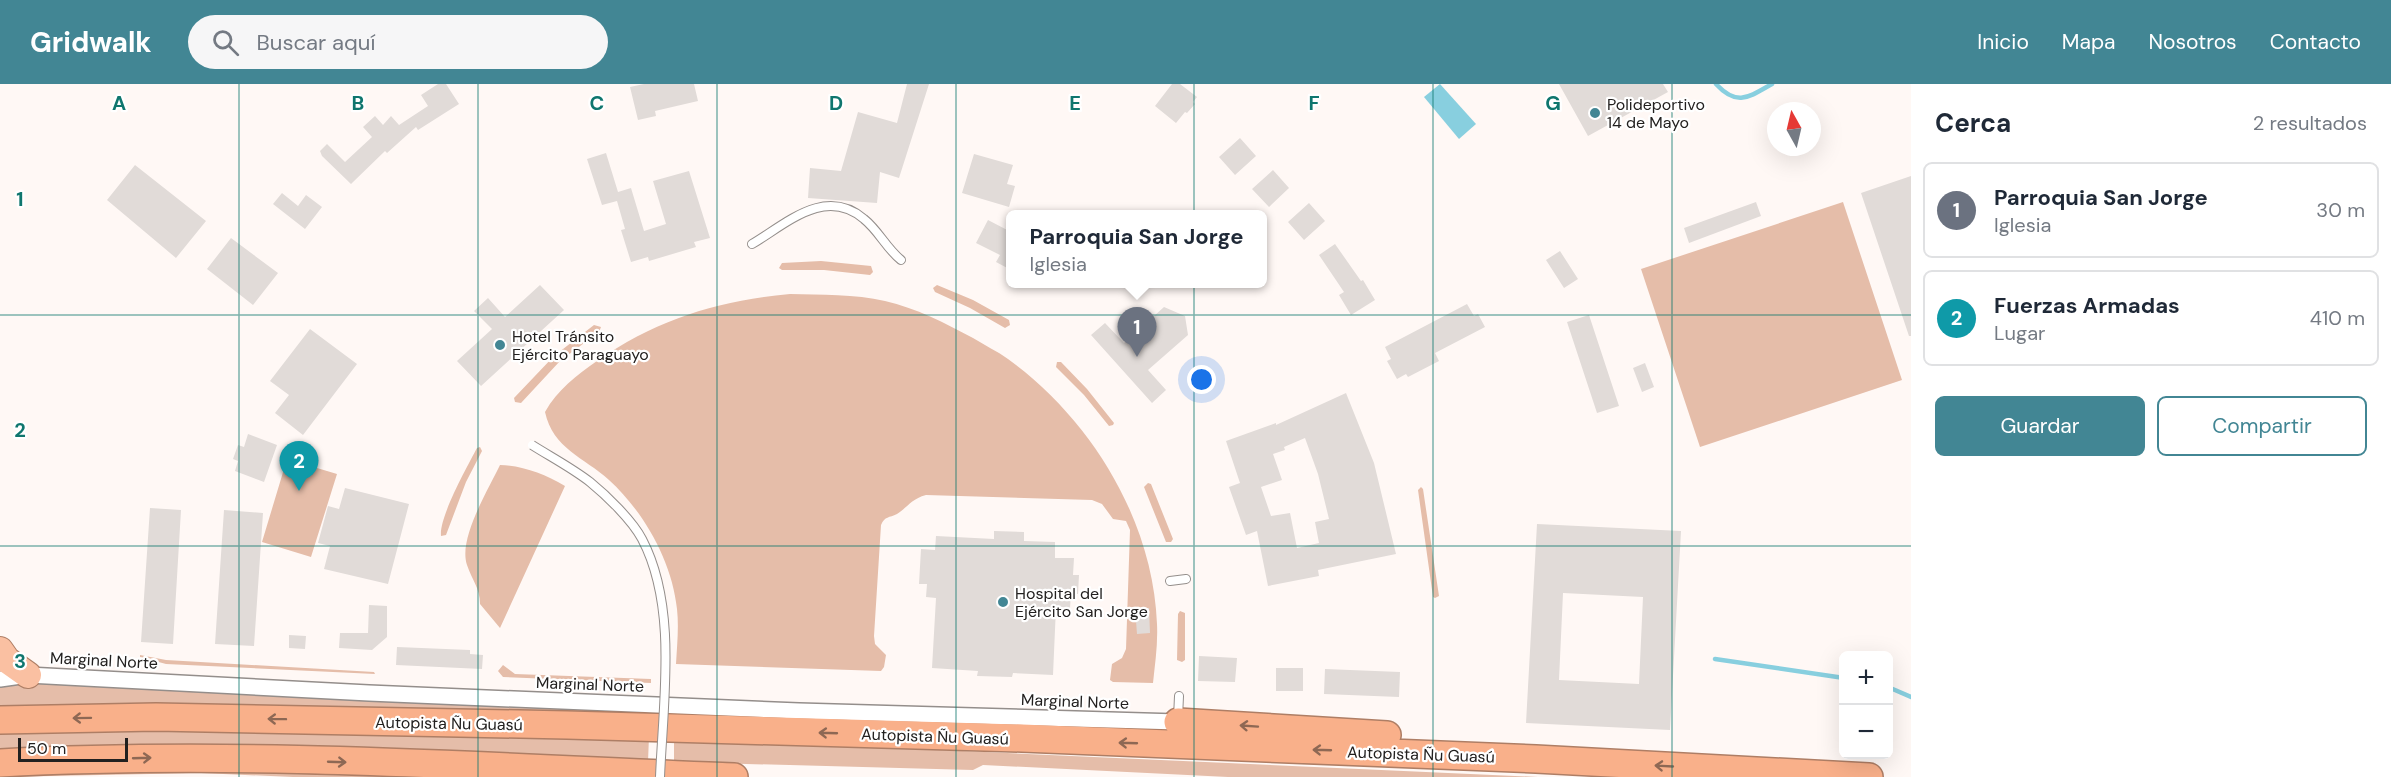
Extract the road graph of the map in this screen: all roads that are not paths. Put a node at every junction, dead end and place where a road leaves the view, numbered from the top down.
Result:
1 (752, 244) dead end
2 (901, 260) dead end
3 (532, 445) dead end
4 (1186, 579) dead end
5 (1170, 581) dead end
6 (0, 650) edge
7 (28, 675) junction
8 (0, 680) edge
9 (1179, 709) joint
10 (0, 720) edge
11 (1536, 759) junction
12 (0, 763) edge
13 (546, 773) edge
14 (660, 777) edge
15 (734, 777) edge
16 (1869, 777) edge

1 - 2 lane
3 - 14 lane, bridge
4 - 5 lane
6 - 7 highway
7 - 8 street, Marginal Norte
7 - 9 street, Marginal Norte
11 -> 9 highway
11 -> 10 highway, Autopista Ñu Guasú
16 -> 11 highway, Autopista Ñu Guasú
12 -> 13 highway
13 - 15 highway

